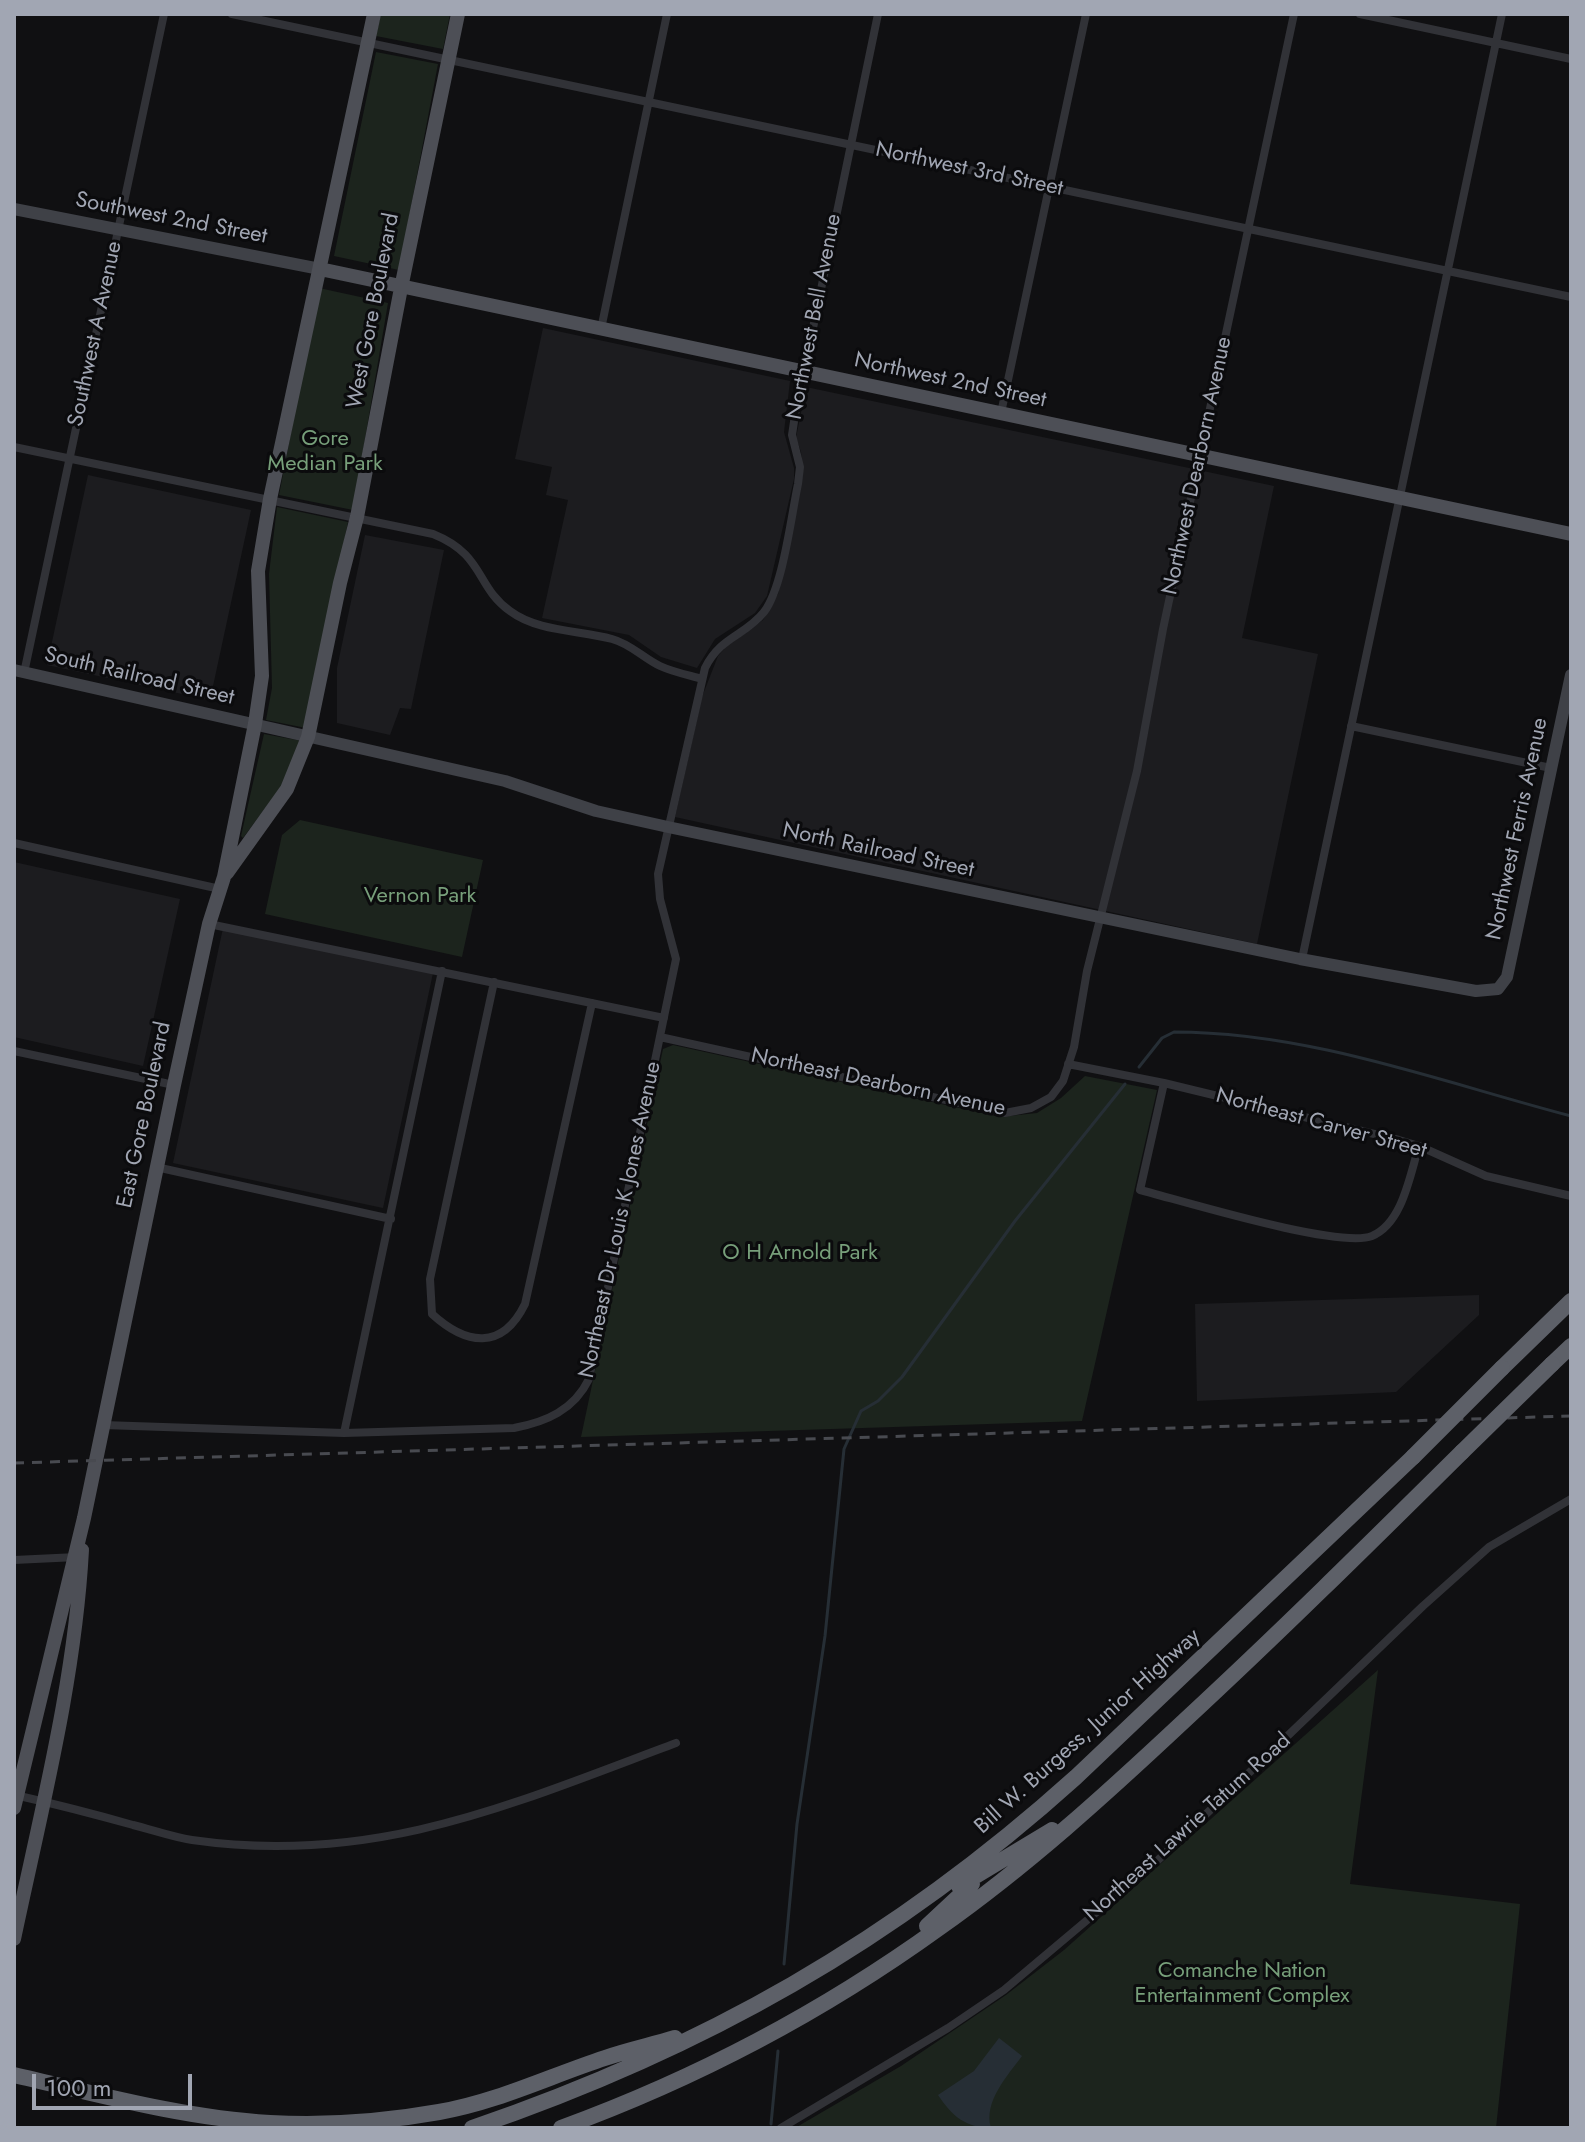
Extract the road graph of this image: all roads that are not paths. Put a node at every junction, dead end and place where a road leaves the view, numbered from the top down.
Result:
1 (164, 14) edge
2 (232, 14) edge
3 (374, 14) edge
4 (458, 14) edge
5 (667, 14) edge
6 (878, 14) edge
7 (1086, 14) edge
8 (1294, 14) edge
9 (1360, 14) edge
10 (1502, 14) edge
11 (1495, 42) junction
12 (368, 44) junction
13 (448, 58) junction
14 (1571, 59) edge
15 (648, 101) junction
16 (851, 145) junction
17 (1049, 187) junction
18 (14, 209) edge
19 (118, 228) junction
20 (1249, 228) junction
21 (320, 269) junction
22 (1447, 270) junction
23 (401, 288) junction
24 (1571, 297) edge
25 (601, 329) junction
26 (803, 372) junction
27 (1000, 414) junction
28 (14, 447) edge
29 (1199, 457) junction
30 (70, 458) junction
31 (270, 499) junction
32 (1398, 499) junction
33 (357, 517) junction
34 (1571, 534) edge
35 (19, 671) edge
36 (1571, 675) edge
37 (702, 679) junction
38 (255, 724) junction
39 (1351, 726) junction
40 (308, 737) junction
41 (1551, 768) junction
42 (668, 827) junction
43 (14, 843) edge
44 (222, 883) junction
45 (1101, 918) junction
46 (209, 924) junction
47 (1302, 959) junction
48 (442, 971) junction
49 (494, 982) junction
50 (1498, 989) joint
51 (592, 1003) junction
52 (664, 1018) junction
53 (660, 1037) junction
54 (14, 1051) edge
55 (1068, 1064) junction
56 (1164, 1083) junction
57 (174, 1085) junction
58 (1419, 1146) junction
59 (156, 1167) junction
60 (1571, 1196) edge
61 (391, 1219) junction
62 (1571, 1301) edge
63 (1571, 1346) edge
64 (103, 1425) junction
65 (344, 1433) junction
66 (1571, 1499) edge
67 (78, 1557) junction
68 (14, 1560) edge
69 (676, 1743) dead end
70 (1076, 1777) junction
71 (15, 1799) edge
72 (43, 1801) junction
73 (1098, 1801) junction
74 (986, 1871) junction
75 (869, 1938) junction
76 (14, 1939) edge
77 (887, 1964) junction
78 (719, 2026) junction
79 (14, 2075) edge
80 (472, 2128) edge
81 (563, 2128) edge
82 (781, 2128) edge

1 - 19 street, Southwest A Avenue
2 - 12 street, Northwest 3rd Street
3 - 12 main road
4 - 13 main road, West Gore Boulevard
5 - 15 street
6 - 16 street, Northwest Bell Avenue
7 - 17 street
8 - 20 street, Northwest Dearborn Avenue
9 - 11 street
10 - 11 street
11 - 14 street
11 - 22 street
12 - 13 street, Northwest 3rd Street
12 - 21 main road
13 - 15 street, Northwest 3rd Street
13 - 23 main road, West Gore Boulevard
15 - 16 street, Northwest 3rd Street
15 - 25 street
16 - 17 street, Northwest 3rd Street
16 - 26 street, Northwest Bell Avenue
17 - 20 street, Northwest 3rd Street
17 - 27 street
18 - 19 street, Southwest 2nd Street
19 - 21 street, Southwest 2nd Street
19 - 30 street, Southwest A Avenue
20 - 22 street, Northwest 3rd Street
20 - 29 street, Northwest Dearborn Avenue
21 - 23 main road, Northwest 2nd Street
21 - 31 main road
22 - 24 street, Northwest 3rd Street
22 - 32 street
23 - 25 main road, Northwest 2nd Street
23 - 33 main road, West Gore Boulevard
25 - 26 main road, Northwest 2nd Street
26 - 27 main road, Northwest 2nd Street
26 - 37 street, Northwest Bell Avenue
27 - 29 main road, Northwest 2nd Street
28 - 30 street
29 - 32 main road, Northwest 2nd Street
29 - 45 street, Northwest Dearborn Avenue
30 - 31 street
30 - 35 street, Southwest A Avenue
31 - 33 street
31 - 38 main road
32 - 34 main road, Northwest 2nd Street
32 - 39 street
33 - 37 street
33 - 40 main road, West Gore Boulevard
35 - 38 street, South Railroad Street
36 - 41 street, Northwest Ferris Avenue
37 - 42 street, Northwest Bell Avenue
38 - 40 street, North Railroad Street
38 - 44 main road, East Gore Boulevard
39 - 41 street
39 - 47 street
40 - 42 street, North Railroad Street
40 - 44 main road, West Gore Boulevard
41 - 50 street, Northwest Ferris Avenue
42 - 45 street, North Railroad Street
42 - 52 street, Northwest Bell Avenue
43 - 44 street
44 - 46 main road, East Gore Boulevard
45 - 47 street, North Railroad Street
45 - 55 street, Northeast Dearborn Avenue
46 - 48 street
46 - 57 main road, East Gore Boulevard
47 - 50 street, North Railroad Street
48 - 49 street
48 - 61 street
49 - 51 street
49 - 51 street
51 - 52 street
52 - 53 street, Northeast Dr Louis K Jones Avenue
53 - 55 street, Northeast Dearborn Avenue
53 - 65 street, Northeast Dr Louis K Jones Avenue
54 - 57 street
55 - 56 street, Northeast Carver Street
56 - 58 street, Northeast Carver Street
56 - 58 street
57 - 59 main road, East Gore Boulevard
58 - 60 street, Northeast Carver Street
59 - 61 street
59 - 64 main road, East Gore Boulevard
61 - 65 street
62 - 70 highway, Bill W. Burgess, Junior Highway, bridge
63 - 73 highway, bridge
64 - 65 street, Northeast Dr Louis K Jones Avenue
64 - 67 main road, East Gore Boulevard
66 - 82 street, Northeast Lawrie Tatum Road
67 - 68 street
67 - 71 main road, East Gore Boulevard
67 - 72 main road, East Gore Boulevard
69 - 72 street
70 - 74 highway
70 - 75 highway, Bill W. Burgess, Junior Highway
71 - 72 street
72 - 76 main road, East Gore Boulevard
73 - 74 highway
73 - 77 highway
74 - 75 highway
74 - 77 highway
75 - 78 highway, Bill W. Burgess, Junior Highway
77 - 81 highway
78 - 79 highway
78 - 80 highway, Bill W. Burgess, Junior Highway

